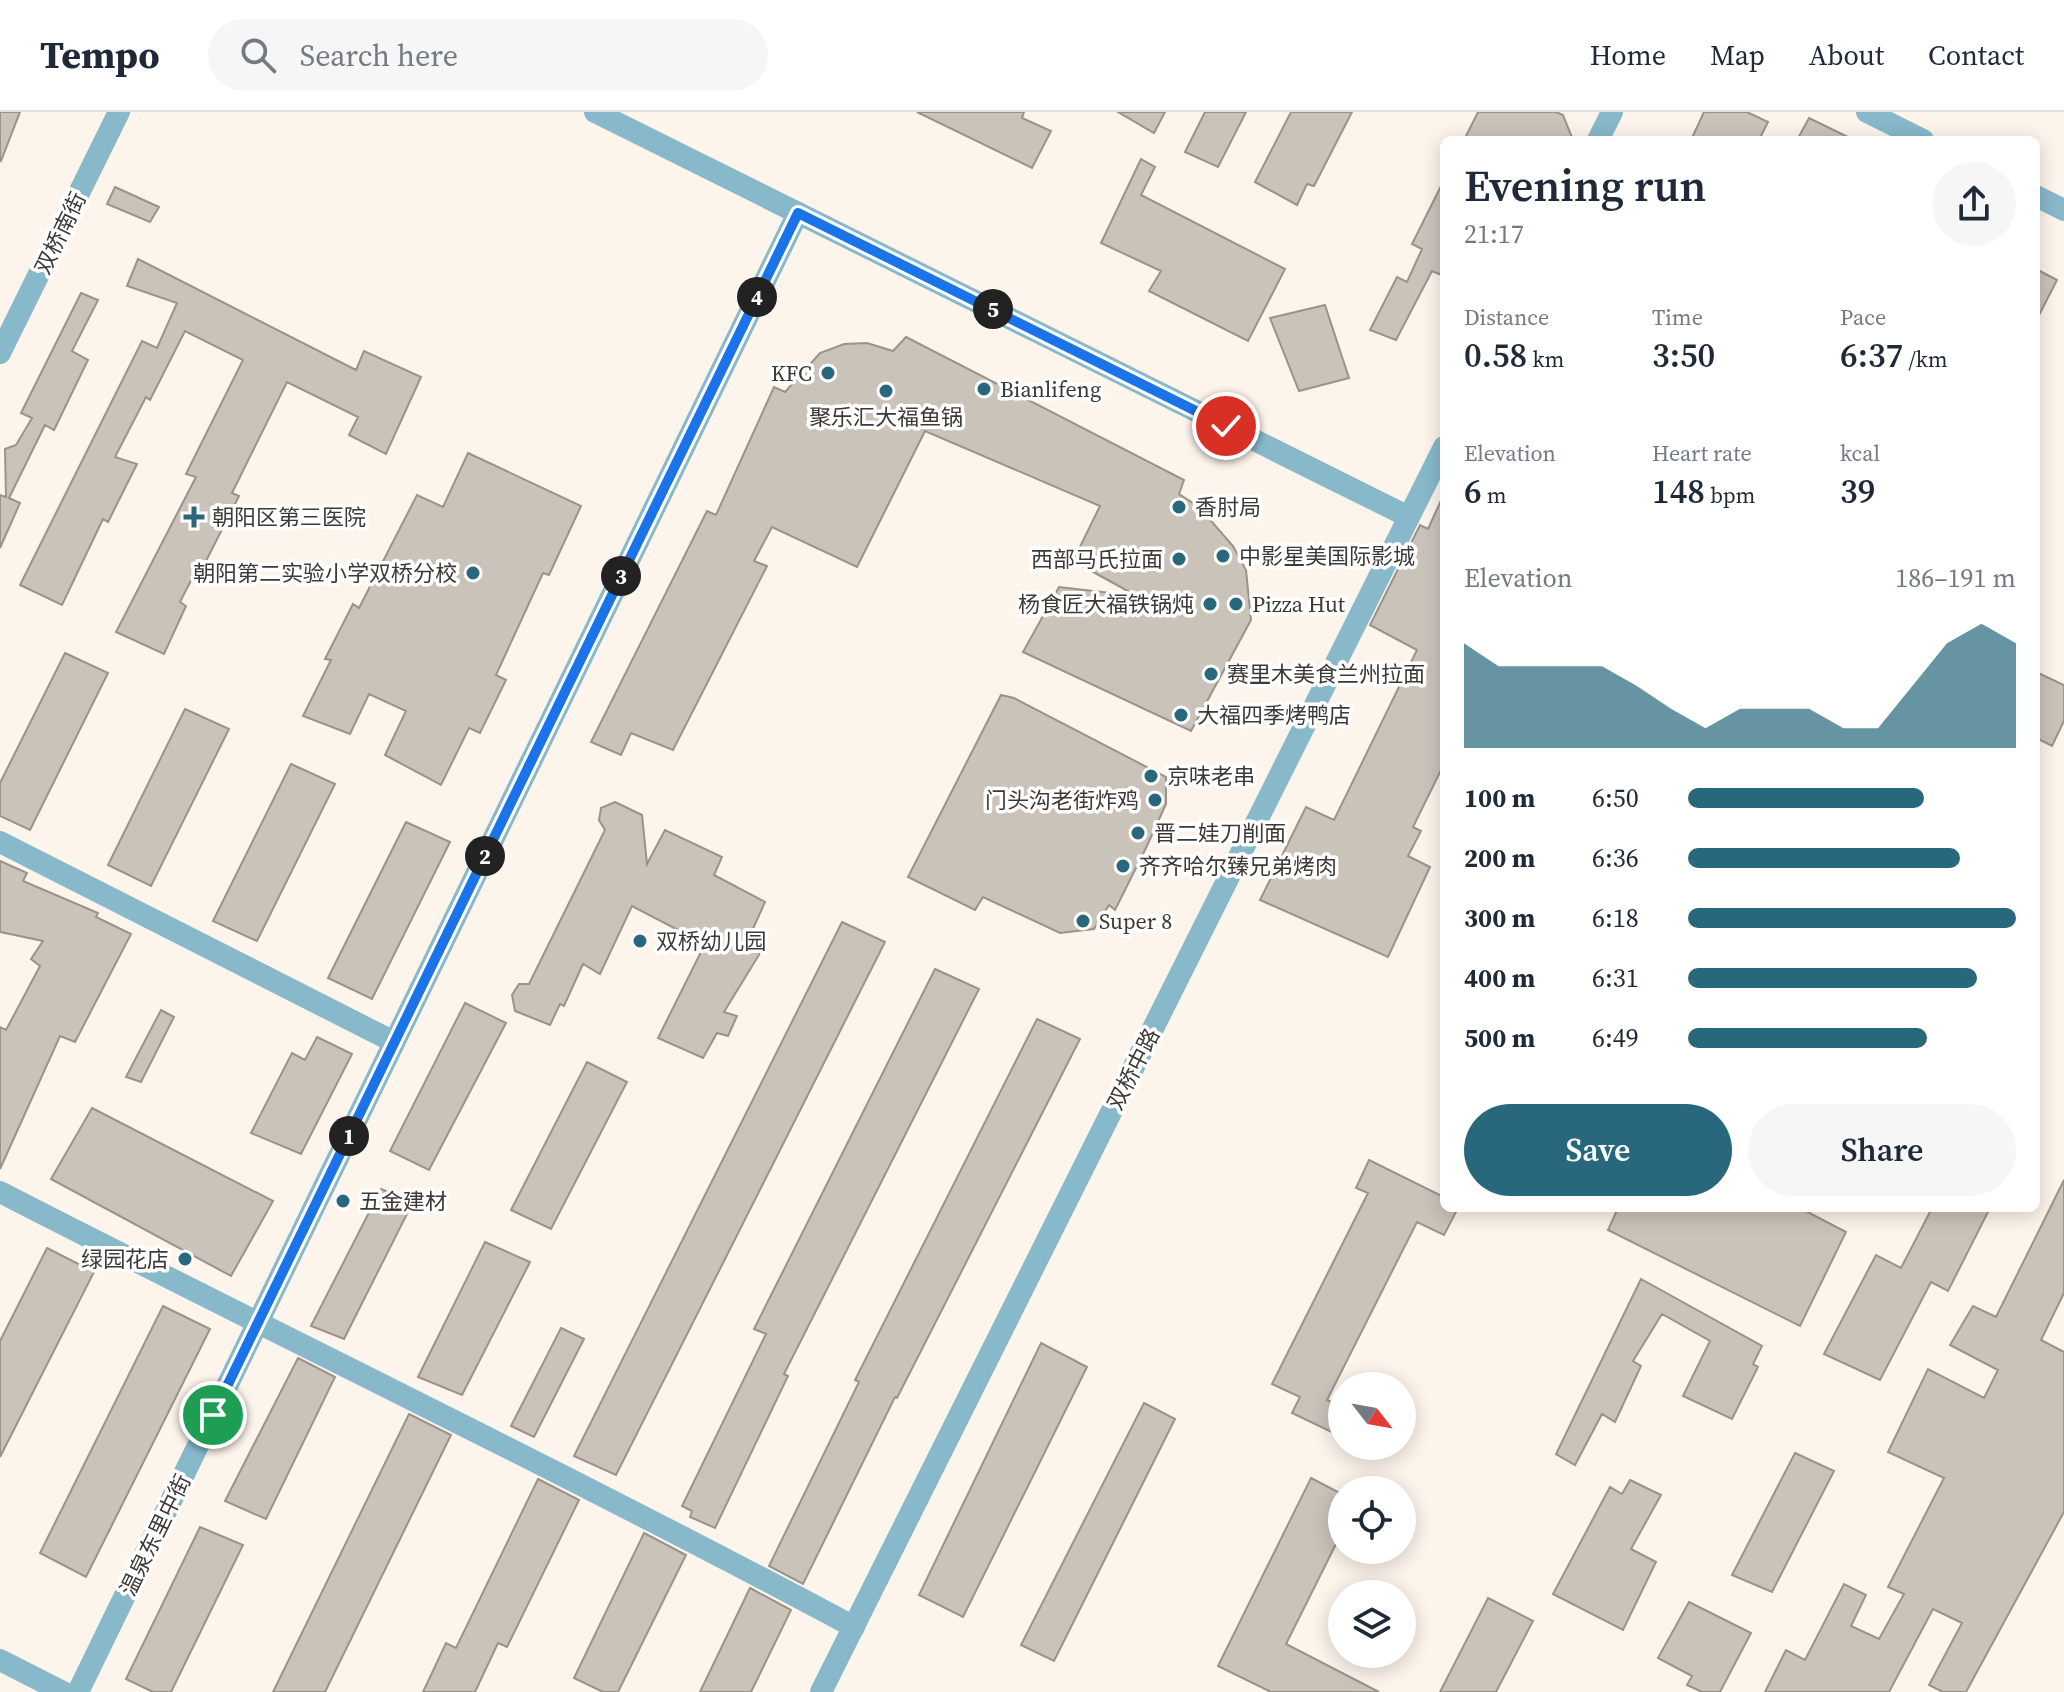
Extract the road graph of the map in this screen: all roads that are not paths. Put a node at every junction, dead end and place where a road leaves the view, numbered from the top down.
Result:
1 (119, 112) edge
2 (595, 112) edge
3 (1612, 112) edge
4 (1867, 112) edge
5 (1600, 136) edge
6 (1915, 136) edge
7 (2040, 198) edge
8 (2064, 210) edge
9 (798, 213) junction
10 (0, 353) edge
11 (1440, 455) edge
12 (1409, 517) junction
13 (0, 842) edge
14 (394, 1042) junction
15 (0, 1192) edge
16 (258, 1323) junction
17 (854, 1627) junction
18 (0, 1660) edge
19 (63, 1692) edge
20 (78, 1692) edge
21 (821, 1692) edge

1 - 10 street, 双桥南街
2 - 9 street
3 - 5 street
4 - 6 street
7 - 8 street
9 - 12 street
9 - 14 street, 温泉东里中街
11 - 12 street, 双桥中路
12 - 17 street, 双桥中路
13 - 14 street
14 - 16 street, 温泉东里中街
15 - 16 street
16 - 17 street
16 - 20 street, 温泉东里中街
17 - 21 street, 双桥中路
18 - 19 street

